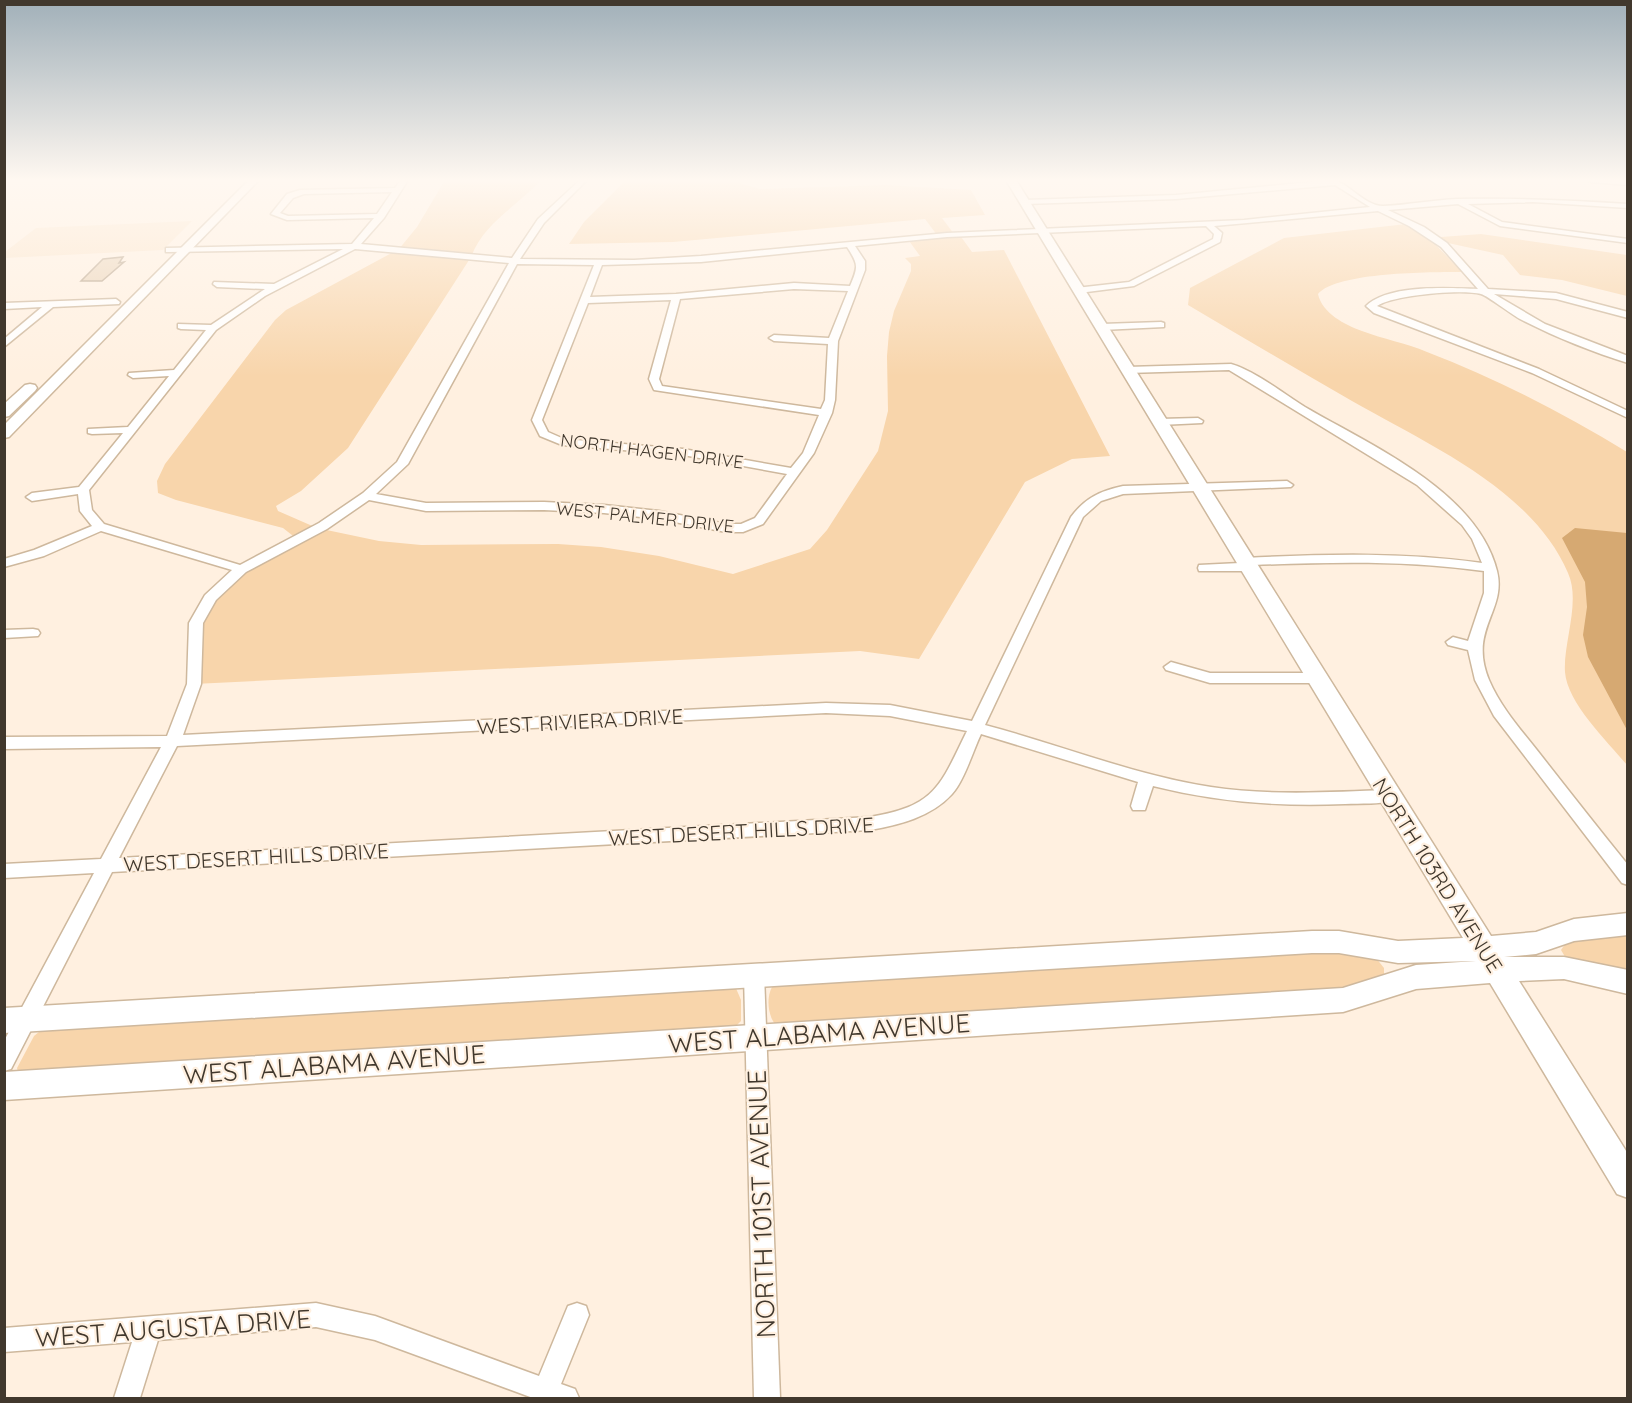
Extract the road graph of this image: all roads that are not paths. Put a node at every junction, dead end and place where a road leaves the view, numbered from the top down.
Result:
1 (174, 245) edge
2 (189, 245) edge
3 (524, 245) edge
4 (834, 245) edge
5 (850, 245) edge
6 (1052, 245) edge
7 (1206, 245) edge
8 (1443, 245) edge
9 (354, 246) junction
10 (170, 250) junction
11 (185, 250) junction
12 (1153, 260) dead end
13 (514, 261) junction
14 (599, 263) junction
15 (1167, 265) junction
16 (144, 275) junction
17 (160, 275) junction
18 (217, 284) dead end
19 (275, 287) junction
20 (853, 289) junction
21 (1079, 290) junction
22 (1485, 292) junction
23 (676, 297) junction
24 (585, 300) junction
25 (116, 302) junction
26 (51, 304) junction
27 (4, 306) edge
28 (1628, 315) edge
29 (1161, 325) dead end
30 (181, 326) dead end
31 (1102, 327) junction
32 (213, 328) junction
33 (774, 338) dead end
34 (833, 342) junction
35 (4, 344) edge
36 (1628, 360) edge
37 (1127, 370) junction
38 (176, 373) junction
39 (133, 375) dead end
40 (4, 413) edge
41 (826, 413) junction
42 (1628, 415) edge
43 (1198, 421) dead end
44 (1160, 422) junction
45 (130, 430) junction
46 (92, 431) dead end
47 (4, 434) edge
48 (544, 434) junction
49 (531, 441) dead end
50 (795, 472) junction
51 (1287, 485) dead end
52 (1200, 488) junction
53 (84, 490) junction
54 (367, 496) junction
55 (33, 497) dead end
56 (100, 527) junction
57 (4, 563) edge
58 (1247, 564) junction
59 (1204, 568) dead end
60 (1488, 568) junction
61 (241, 569) junction
62 (33, 633) dead end
63 (4, 634) edge
64 (1453, 642) dead end
65 (1475, 647) junction
66 (1172, 668) dead end
67 (1317, 678) junction
68 (977, 729) junction
69 (171, 741) junction
70 (4, 743) edge
71 (1147, 779) junction
72 (1389, 796) junction
73 (1139, 806) dead end
74 (107, 865) junction
75 (4, 870) edge
76 (1628, 878) edge
77 (1628, 924) edge
78 (1490, 960) junction
79 (754, 974) junction
80 (1628, 982) edge
81 (16, 1020) edge
82 (757, 1036) junction
83 (4, 1062) edge
84 (4, 1086) edge
85 (1628, 1183) edge
86 (577, 1315) dead end
87 (148, 1328) junction
88 (4, 1340) edge
89 (556, 1394) edge
90 (127, 1398) edge
91 (767, 1398) edge

1 - 10 street
2 - 11 street
3 - 13 street
4 - 14 street
5 - 20 street, WEST PALMER DRIVE
6 - 21 street, NORTH 103RD AVENUE
7 - 15 street
8 - 22 street
9 - 11 street
9 - 13 street
9 - 19 street
10 - 11 street
10 - 16 street
11 - 17 street
12 - 15 street
13 - 14 street
13 - 54 street
14 - 24 street, NORTH HAGEN DRIVE
15 - 21 street
16 - 17 street
16 - 25 street
17 - 47 street
18 - 19 street
19 - 32 street
20 - 23 street
20 - 34 street, WEST PALMER DRIVE
21 - 31 street, NORTH 103RD AVENUE
22 - 28 street
22 - 36 street
22 - 42 street
23 - 24 street
23 - 41 street
24 - 48 street, NORTH HAGEN DRIVE
25 - 26 street
25 - 40 street
26 - 27 street
26 - 35 street
29 - 31 street
30 - 32 street
31 - 37 street, NORTH 103RD AVENUE
32 - 38 street
33 - 34 street
34 - 41 street, WEST PALMER DRIVE
37 - 44 street, NORTH 103RD AVENUE
37 - 60 street
38 - 39 street
38 - 45 street
41 - 50 street, WEST PALMER DRIVE
43 - 44 street
44 - 52 street, NORTH 103RD AVENUE
45 - 46 street
45 - 53 street
48 - 49 street, NORTH HAGEN DRIVE
48 - 50 street, NORTH HAGEN DRIVE
50 - 54 street, WEST PALMER DRIVE
51 - 52 street, WEST DESERT HILLS DRIVE
52 - 58 street, NORTH 103RD AVENUE
52 - 68 street, WEST DESERT HILLS DRIVE
53 - 55 street
53 - 56 street
54 - 61 street
56 - 57 street
56 - 61 street
58 - 59 street
58 - 60 street
58 - 67 street, NORTH 103RD AVENUE
60 - 65 street
61 - 69 street
62 - 63 street
64 - 65 street
65 - 76 street
66 - 67 street
67 - 72 street, NORTH 103RD AVENUE
68 - 69 street, WEST RIVIERA DRIVE
68 - 71 street, WEST RIVIERA DRIVE
68 - 74 street, WEST DESERT HILLS DRIVE
69 - 70 street, WEST RIVIERA DRIVE
69 - 74 street
71 - 72 street, WEST RIVIERA DRIVE
71 - 73 street
72 - 78 street, NORTH 103RD AVENUE
74 - 75 street, WEST DESERT HILLS DRIVE
74 - 81 street
77 - 78 street, WEST ALABAMA AVENUE
78 - 79 street, WEST ALABAMA AVENUE
78 - 80 street, WEST ALABAMA AVENUE
78 - 82 street, WEST ALABAMA AVENUE
78 - 85 street, NORTH 103RD AVENUE
79 - 81 street, WEST ALABAMA AVENUE
79 - 82 street, NORTH 101ST AVENUE
81 - 83 street
82 - 84 street, WEST ALABAMA AVENUE
82 - 91 street, NORTH 101ST AVENUE
86 - 89 street, WEST AUGUSTA DRIVE
87 - 88 street, WEST AUGUSTA DRIVE
87 - 89 street, WEST AUGUSTA DRIVE
87 - 90 street

